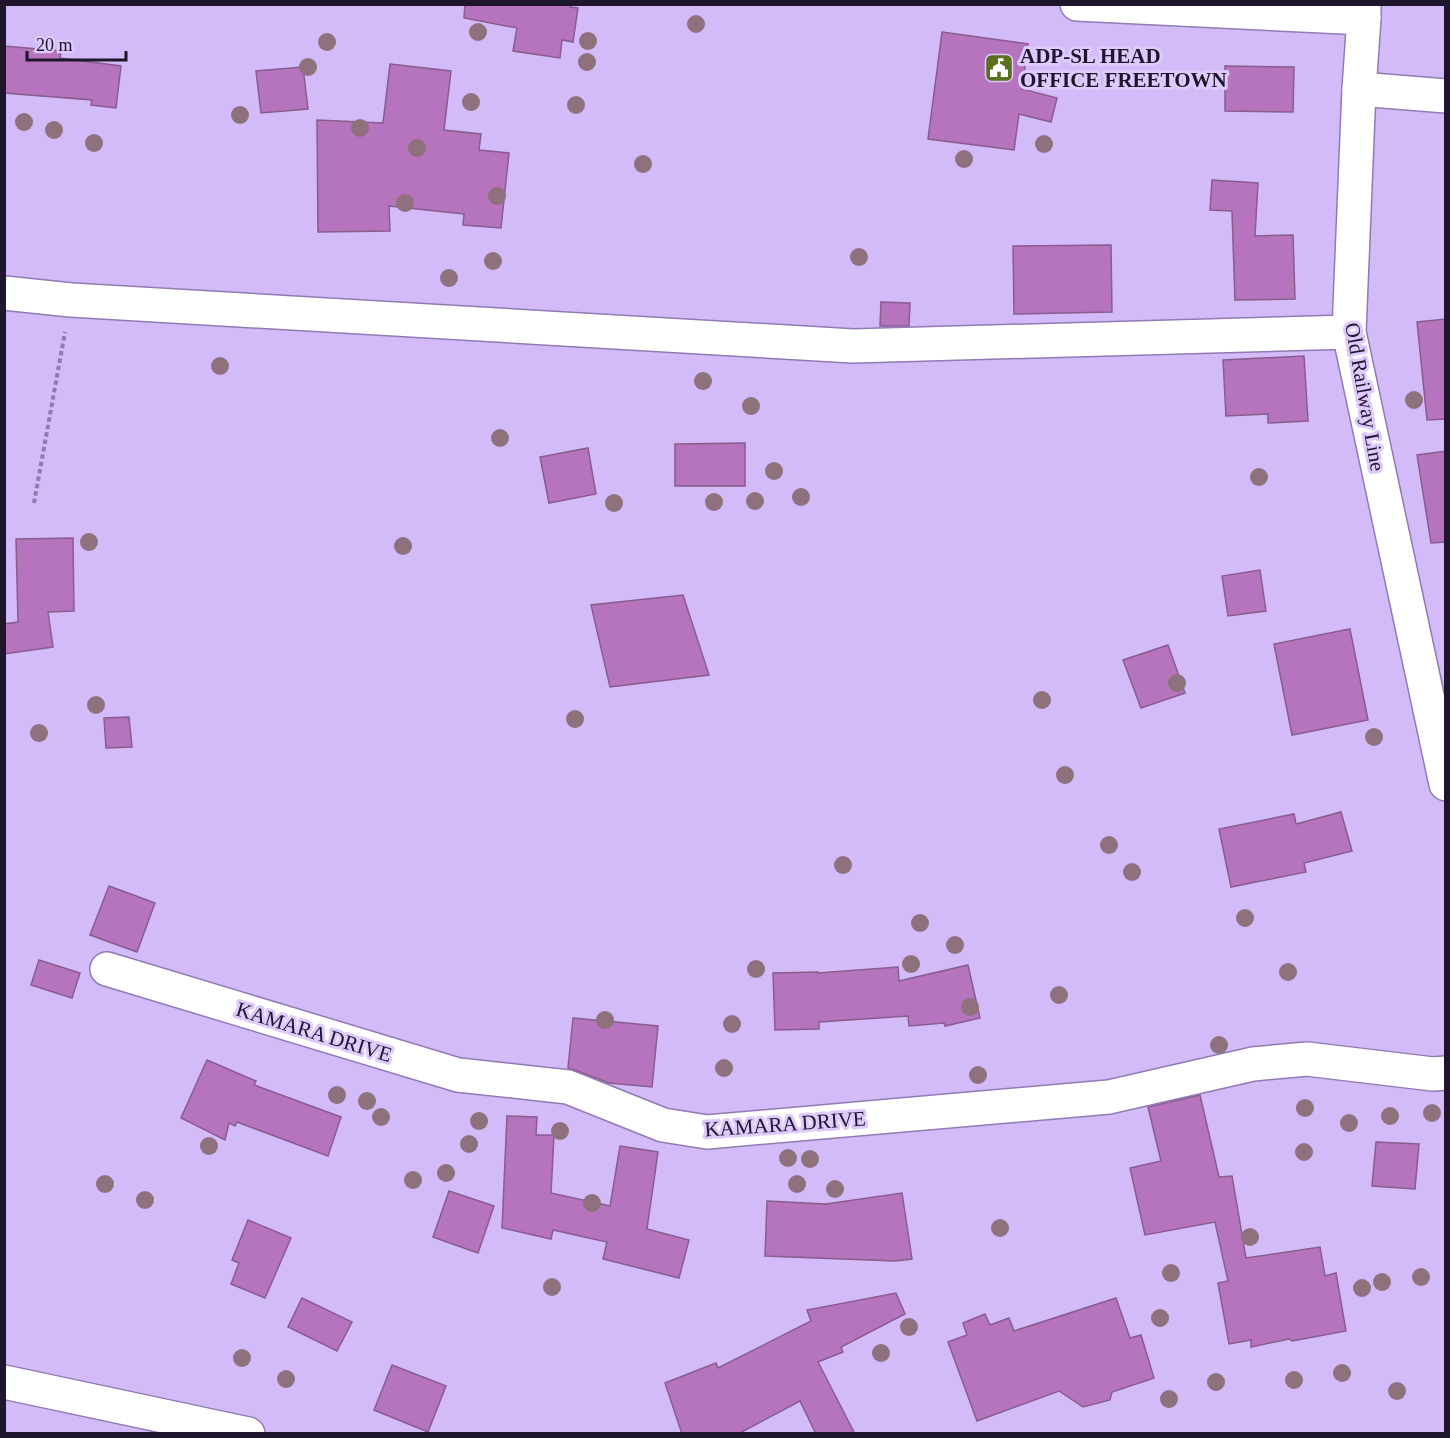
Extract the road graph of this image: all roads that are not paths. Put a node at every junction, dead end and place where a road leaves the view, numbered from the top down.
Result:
1 (1077, 4) edge
2 (1364, 11) edge
3 (1359, 89) junction
4 (1446, 96) edge
5 (4, 293) edge
6 (1349, 332) junction
7 (1446, 784) edge
8 (107, 969) dead end
9 (1446, 1073) edge
10 (4, 1382) edge
11 (248, 1434) edge

1 - 2 street
2 - 3 street, Old Railway Line
3 - 4 street
3 - 6 street, Old Railway Line
5 - 6 street
6 - 7 street, Old Railway Line
8 - 9 street, KAMARA DRIVE
10 - 11 street

